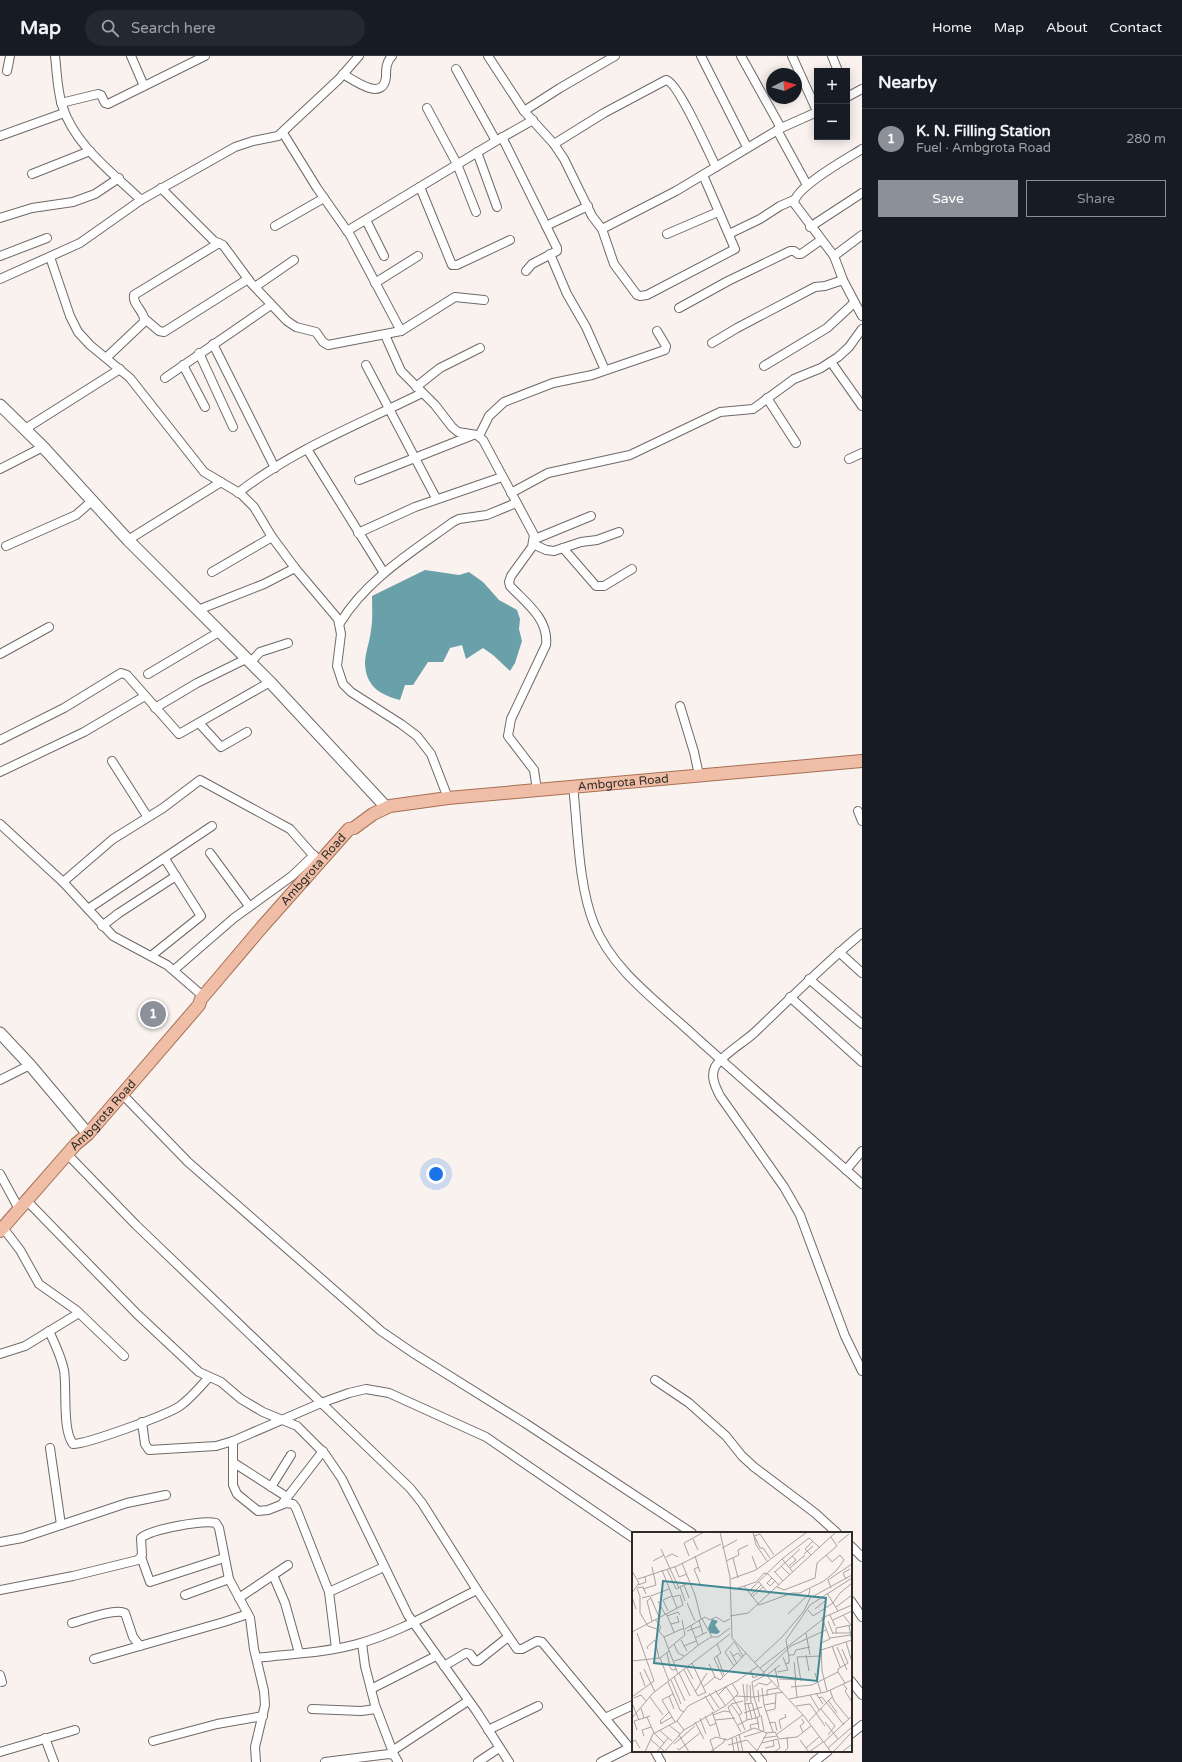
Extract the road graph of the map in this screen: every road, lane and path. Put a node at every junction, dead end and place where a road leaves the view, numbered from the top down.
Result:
1 (10, 56) edge
2 (55, 56) edge
3 (131, 56) edge
4 (205, 56) edge
5 (359, 56) edge
6 (392, 56) edge
7 (488, 56) edge
8 (615, 56) edge
9 (701, 56) edge
10 (741, 56) edge
11 (792, 56) edge
12 (832, 56) edge
13 (837, 68) edge
14 (456, 69) dead end
15 (7, 70) dead end
16 (343, 74) junction
17 (144, 86) junction
18 (862, 89) edge
19 (850, 93) edge
20 (61, 103) junction
21 (814, 104) edge
22 (427, 108) dead end
23 (524, 111) junction
24 (814, 112) edge
25 (64, 113) junction
26 (533, 120) junction
27 (779, 129) junction
28 (283, 133) junction
29 (0, 136) edge
30 (499, 139) junction
31 (554, 144) junction
32 (747, 148) junction
33 (862, 150) edge
34 (90, 151) junction
35 (477, 152) junction
36 (457, 164) junction
37 (716, 167) junction
38 (32, 174) dead end
39 (702, 175) junction
40 (119, 178) junction
41 (807, 185) junction
42 (420, 187) junction
43 (161, 188) junction
44 (862, 193) edge
45 (324, 198) junction
46 (141, 200) junction
47 (794, 200) junction
48 (588, 206) junction
49 (497, 207) dead end
50 (476, 212) dead end
51 (718, 212) junction
52 (0, 218) edge
53 (366, 220) junction
54 (275, 226) dead end
55 (546, 226) junction
56 (810, 227) junction
57 (602, 229) junction
58 (347, 231) junction
59 (667, 234) dead end
60 (728, 234) junction
61 (862, 235) edge
62 (47, 238) dead end
63 (510, 240) dead end
64 (821, 240) junction
65 (220, 243) junction
66 (550, 254) junction
67 (0, 256) edge
68 (384, 256) dead end
69 (418, 256) dead end
70 (834, 256) junction
71 (50, 258) junction
72 (294, 260) dead end
73 (526, 271) dead end
74 (0, 279) edge
75 (248, 279) junction
76 (843, 280) junction
77 (375, 283) junction
78 (255, 287) junction
79 (484, 300) dead end
80 (854, 303) junction
81 (271, 305) junction
82 (679, 308) dead end
83 (862, 316) edge
84 (145, 319) junction
85 (862, 329) edge
86 (401, 331) junction
87 (657, 331) dead end
88 (385, 335) junction
89 (712, 343) dead end
90 (213, 344) junction
91 (480, 348) dead end
92 (199, 353) junction
93 (107, 357) junction
94 (831, 362) junction
95 (183, 365) junction
96 (366, 365) dead end
97 (764, 366) dead end
98 (120, 369) junction
99 (605, 370) junction
100 (166, 378) dead end
101 (419, 390) junction
102 (767, 398) junction
103 (0, 405) edge
104 (862, 406) edge
105 (205, 407) dead end
106 (389, 410) junction
107 (233, 427) dead end
108 (25, 429) junction
109 (476, 436) junction
110 (796, 443) dead end
111 (42, 447) junction
112 (307, 449) junction
113 (862, 453) edge
114 (415, 457) junction
115 (849, 459) dead end
116 (275, 468) junction
117 (0, 469) edge
118 (502, 477) junction
119 (360, 480) dead end
120 (221, 482) junction
121 (238, 493) junction
122 (511, 493) junction
123 (436, 498) junction
124 (93, 500) junction
125 (516, 503) junction
126 (591, 516) dead end
127 (358, 532) junction
128 (619, 532) dead end
129 (272, 537) junction
130 (128, 540) junction
131 (534, 541) junction
132 (6, 546) dead end
133 (563, 548) junction
134 (295, 568) junction
135 (632, 569) dead end
136 (212, 572) dead end
137 (384, 573) junction
138 (198, 610) junction
139 (340, 623) junction
140 (50, 627) dead end
141 (219, 632) junction
142 (288, 643) dead end
143 (0, 654) edge
144 (248, 661) junction
145 (148, 674) dead end
146 (270, 682) junction
147 (145, 696) junction
148 (680, 706) dead end
149 (156, 708) junction
150 (199, 723) junction
151 (247, 732) dead end
152 (0, 740) edge
153 (112, 761) dead end
154 (862, 761) edge
155 (0, 772) edge
156 (699, 775) junction
157 (573, 786) junction
158 (537, 790) junction
159 (448, 798) junction
160 (386, 807) junction
161 (858, 811) dead end
162 (147, 816) junction
163 (862, 821) edge
164 (0, 824) edge
165 (212, 826) dead end
166 (354, 828) junction
167 (210, 853) dead end
168 (165, 858) junction
169 (317, 859) junction
170 (176, 876) junction
171 (63, 882) junction
172 (249, 906) junction
173 (88, 909) junction
174 (102, 926) junction
175 (862, 933) edge
176 (840, 952) junction
177 (151, 956) junction
178 (174, 970) junction
179 (862, 973) edge
180 (809, 979) junction
181 (790, 997) junction
182 (202, 999) junction
183 (862, 1024) edge
184 (0, 1033) edge
185 (721, 1060) junction
186 (862, 1062) edge
187 (30, 1065) junction
188 (0, 1080) edge
189 (122, 1094) junction
190 (85, 1137) junction
191 (862, 1151) edge
192 (72, 1159) junction
193 (846, 1170) junction
194 (0, 1174) edge
195 (862, 1184) edge
196 (31, 1205) junction
197 (19, 1209) junction
198 (2, 1231) edge
199 (79, 1313) junction
200 (49, 1331) junction
201 (0, 1354) edge
202 (124, 1356) dead end
203 (862, 1371) edge
204 (209, 1377) junction
205 (654, 1380) dead end
206 (321, 1403) junction
207 (283, 1421) junction
208 (142, 1422) junction
209 (234, 1441) junction
210 (50, 1448) dead end
211 (323, 1451) junction
212 (290, 1455) dead end
213 (234, 1463) junction
214 (271, 1487) junction
215 (166, 1495) dead end
216 (287, 1497) junction
217 (282, 1504) junction
218 (61, 1525) junction
219 (690, 1532) edge
220 (836, 1532) edge
221 (632, 1537) edge
222 (0, 1542) edge
223 (852, 1547) edge
224 (141, 1557) junction
225 (862, 1557) edge
226 (224, 1558) junction
227 (288, 1565) dead end
228 (384, 1567) junction
229 (273, 1575) junction
230 (229, 1579) junction
231 (0, 1590) edge
232 (477, 1590) junction
233 (329, 1592) junction
234 (185, 1595) dead end
235 (239, 1598) junction
236 (852, 1602) edge
237 (248, 1614) junction
238 (862, 1617) edge
239 (413, 1622) junction
240 (72, 1623) dead end
241 (508, 1637) junction
242 (362, 1643) junction
243 (140, 1646) junction
244 (336, 1648) junction
245 (299, 1653) junction
246 (436, 1656) junction
247 (256, 1658) junction
248 (94, 1659) dead end
249 (444, 1666) junction
250 (852, 1682) edge
251 (370, 1689) junction
252 (862, 1695) edge
253 (468, 1701) junction
254 (632, 1705) edge
255 (538, 1706) dead end
256 (312, 1708) dead end
257 (376, 1709) junction
258 (262, 1716) junction
259 (605, 1718) junction
260 (862, 1725) edge
261 (75, 1730) dead end
262 (488, 1730) junction
263 (852, 1733) edge
264 (45, 1738) junction
265 (153, 1741) dead end
266 (631, 1747) edge
267 (499, 1748) junction
268 (0, 1752) edge
269 (656, 1752) edge
270 (756, 1752) edge
271 (826, 1752) edge
272 (395, 1756) edge
273 (54, 1762) edge
274 (256, 1762) edge
275 (325, 1762) edge
276 (478, 1762) edge
277 (509, 1762) edge
278 (600, 1762) edge
279 (661, 1762) edge
280 (762, 1762) edge
281 (814, 1762) edge

1 - 15 street
2 - 20 street
3 - 17 street
4 - 17 street
5 - 16 street
6 - 16 street
7 - 23 street
8 - 23 street
9 - 32 street
10 - 27 street
11 - 21 street
12 - 13 street
14 - 30 street
16 - 28 street
17 - 20 street
18 - 19 street
20 - 25 street
22 - 36 street
23 - 26 street
24 - 27 street
25 - 29 street
25 - 34 street
26 - 30 street
26 - 31 street
27 - 32 street
27 - 41 street
28 - 43 street
28 - 45 street
30 - 35 street
30 - 55 street
31 - 37 street
31 - 48 street
32 - 37 street
33 - 41 street
34 - 38 street
34 - 40 street
35 - 36 street
35 - 49 street
36 - 42 street
36 - 50 street
37 - 39 street
39 - 51 street
39 - 57 street
40 - 46 street
40 - 52 street
41 - 47 street
42 - 53 street
42 - 63 street
43 - 46 street
43 - 65 street
44 - 56 street
45 - 54 street
45 - 58 street
46 - 71 street
47 - 56 street
47 - 60 street
48 - 55 street
48 - 57 street
51 - 59 street
51 - 60 street
53 - 58 street
53 - 68 street
55 - 66 street
56 - 64 street
57 - 60 street
58 - 77 street
61 - 70 street
62 - 67 street
64 - 70 street
64 - 82 street
65 - 75 street
65 - 84 street
66 - 73 street
66 - 99 street
69 - 77 street
70 - 76 street
71 - 74 street
71 - 93 street
72 - 78 street
75 - 78 street
75 - 84 street
76 - 80 street
76 - 89 street
77 - 86 street
78 - 81 street
79 - 86 street
80 - 83 street
80 - 97 street
81 - 88 street
81 - 90 street
84 - 93 street
85 - 94 street
86 - 88 street
87 - 99 street
88 - 101 street
90 - 92 street
90 - 116 street
91 - 101 street
92 - 95 street
92 - 107 street
93 - 98 street
94 - 102 street
94 - 104 street
95 - 100 street
95 - 105 street
96 - 106 street
98 - 108 street
98 - 120 street
99 - 109 street
101 - 106 street
101 - 109 street
102 - 110 street
102 - 122 street
103 - 108 street
106 - 112 street
106 - 114 street
108 - 111 street
109 - 114 street
109 - 118 street
111 - 117 street
111 - 124 street
112 - 116 street
112 - 127 street
113 - 115 street
114 - 119 street
114 - 123 street
116 - 121 street
118 - 122 street
118 - 123 street
120 - 121 street
120 - 130 street
121 - 129 street
122 - 125 street
123 - 127 street
124 - 130 street
124 - 132 street
125 - 131 street
125 - 137 street
126 - 131 street
127 - 137 street
128 - 133 street
129 - 134 street
129 - 136 street
130 - 138 street
131 - 133 street
131 - 158 street
133 - 135 street
134 - 138 street
134 - 139 street
137 - 139 street
138 - 141 street
139 - 159 street
140 - 143 street
141 - 144 street
141 - 145 street
142 - 144 street
144 - 146 street
144 - 149 street
146 - 150 street
146 - 160 street
147 - 149 street
147 - 152 street
147 - 155 street
148 - 156 street
149 - 150 street
150 - 151 street
153 - 162 street
154 - 156 main road, Ambgrota Road
156 - 157 main road, Ambgrota Road
157 - 158 main road, Ambgrota Road
157 - 185 street
158 - 159 main road, Ambgrota Road
159 - 160 main road, Ambgrota Road
160 - 166 main road, Ambgrota Road
161 - 163 street
162 - 169 street
162 - 171 street
164 - 171 street
165 - 168 street
166 - 169 main road, Ambgrota Road
166 - 182 main road
167 - 172 street
168 - 170 street
168 - 173 street
169 - 172 street
169 - 182 main road, Ambgrota Road
170 - 174 street
170 - 177 street
171 - 173 street
172 - 178 street
173 - 174 street
174 - 177 street
175 - 176 street
176 - 179 street
176 - 180 street
177 - 178 street
178 - 182 street
180 - 181 street
180 - 183 street
181 - 185 street
181 - 186 street
182 - 189 main road, Ambgrota Road
184 - 187 street
185 - 193 street
185 - 203 street
187 - 188 street
187 - 190 street
189 - 190 main road, Ambgrota Road
189 - 219 street
190 - 192 main road
190 - 197 main road, Ambgrota Road
191 - 193 street
192 - 196 main road
192 - 206 street
193 - 195 street
194 - 197 street
196 - 198 main road
196 - 204 street
197 - 198 main road, Ambgrota Road
198 - 199 street
199 - 200 street
199 - 202 street
200 - 201 street
200 - 208 street
204 - 207 street
204 - 208 street
205 - 220 street
206 - 207 street
206 - 221 street
206 - 232 street
207 - 209 street
207 - 211 street
208 - 209 street
209 - 213 street
210 - 218 street
211 - 216 street
211 - 228 street
212 - 214 street
213 - 214 street
213 - 217 street
214 - 216 street
215 - 218 street
216 - 217 street
217 - 233 street
218 - 222 street
223 - 225 street
224 - 226 street
224 - 226 street
224 - 231 street
226 - 230 street
227 - 229 street
228 - 233 street
228 - 239 street
229 - 235 street
229 - 245 street
230 - 234 street
230 - 235 street
232 - 239 street
232 - 241 street
233 - 244 street
235 - 237 street
236 - 238 street
237 - 243 street
237 - 247 street
239 - 242 street
239 - 246 street
240 - 243 street
241 - 249 street
241 - 259 street
242 - 244 street
242 - 251 street
243 - 248 street
244 - 245 street
245 - 247 street
246 - 249 street
246 - 251 street
247 - 258 street
249 - 253 street
250 - 252 street
251 - 257 street
253 - 262 street
253 - 272 street
254 - 259 street
255 - 262 street
256 - 257 street
257 - 272 street
258 - 265 street
258 - 274 street
259 - 266 street
260 - 263 street
261 - 264 street
262 - 267 street
264 - 268 street
264 - 273 street
266 - 278 street
267 - 276 street
267 - 277 street
269 - 279 street
270 - 280 street
271 - 281 street
272 - 275 street

